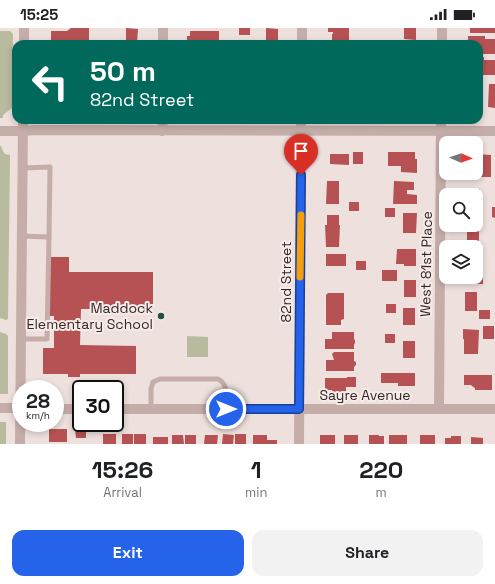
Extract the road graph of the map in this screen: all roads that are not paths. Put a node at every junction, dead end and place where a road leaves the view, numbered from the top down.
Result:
1 (24, 28) edge
2 (163, 28) edge
3 (302, 28) edge
4 (442, 28) edge
5 (24, 40) edge
6 (163, 40) edge
7 (302, 40) edge
8 (442, 40) edge
9 (23, 124) edge
10 (163, 124) edge
11 (301, 124) edge
12 (441, 124) edge
13 (0, 131) edge
14 (162, 131) junction
15 (301, 131) junction
16 (441, 131) junction
17 (495, 131) edge
18 (23, 132) junction
19 (23, 168) junction
20 (22, 236) junction
21 (48, 237) junction
22 (21, 339) junction
23 (21, 380) edge
24 (0, 408) edge
25 (12, 408) edge
26 (124, 409) edge
27 (151, 409) junction
28 (226, 409) junction
29 (299, 409) junction
30 (439, 409) junction
31 (495, 409) edge
32 (20, 432) edge
33 (20, 444) edge
34 (299, 444) edge

1 - 5 street
2 - 6 street
3 - 7 street
4 - 8 street
9 - 18 street
10 - 14 street
11 - 15 street, 82nd Street
12 - 16 street, West 81st Place
13 - 18 street
14 - 15 street
14 - 18 street
15 - 16 street
15 - 29 street, 82nd Street
16 - 17 street
16 - 30 street, West 81st Place
18 - 19 street
19 - 20 street
19 - 21 lane
20 - 21 lane
20 - 22 street
21 - 22 lane
22 - 23 street
24 - 25 street
26 - 27 street, Sayre Avenue
27 - 28 street, Sayre Avenue
27 - 28 lane
28 - 29 street, Sayre Avenue
29 - 30 street, Sayre Avenue
29 - 34 street, 82nd Street
30 - 31 street, Sayre Avenue
32 - 33 street

